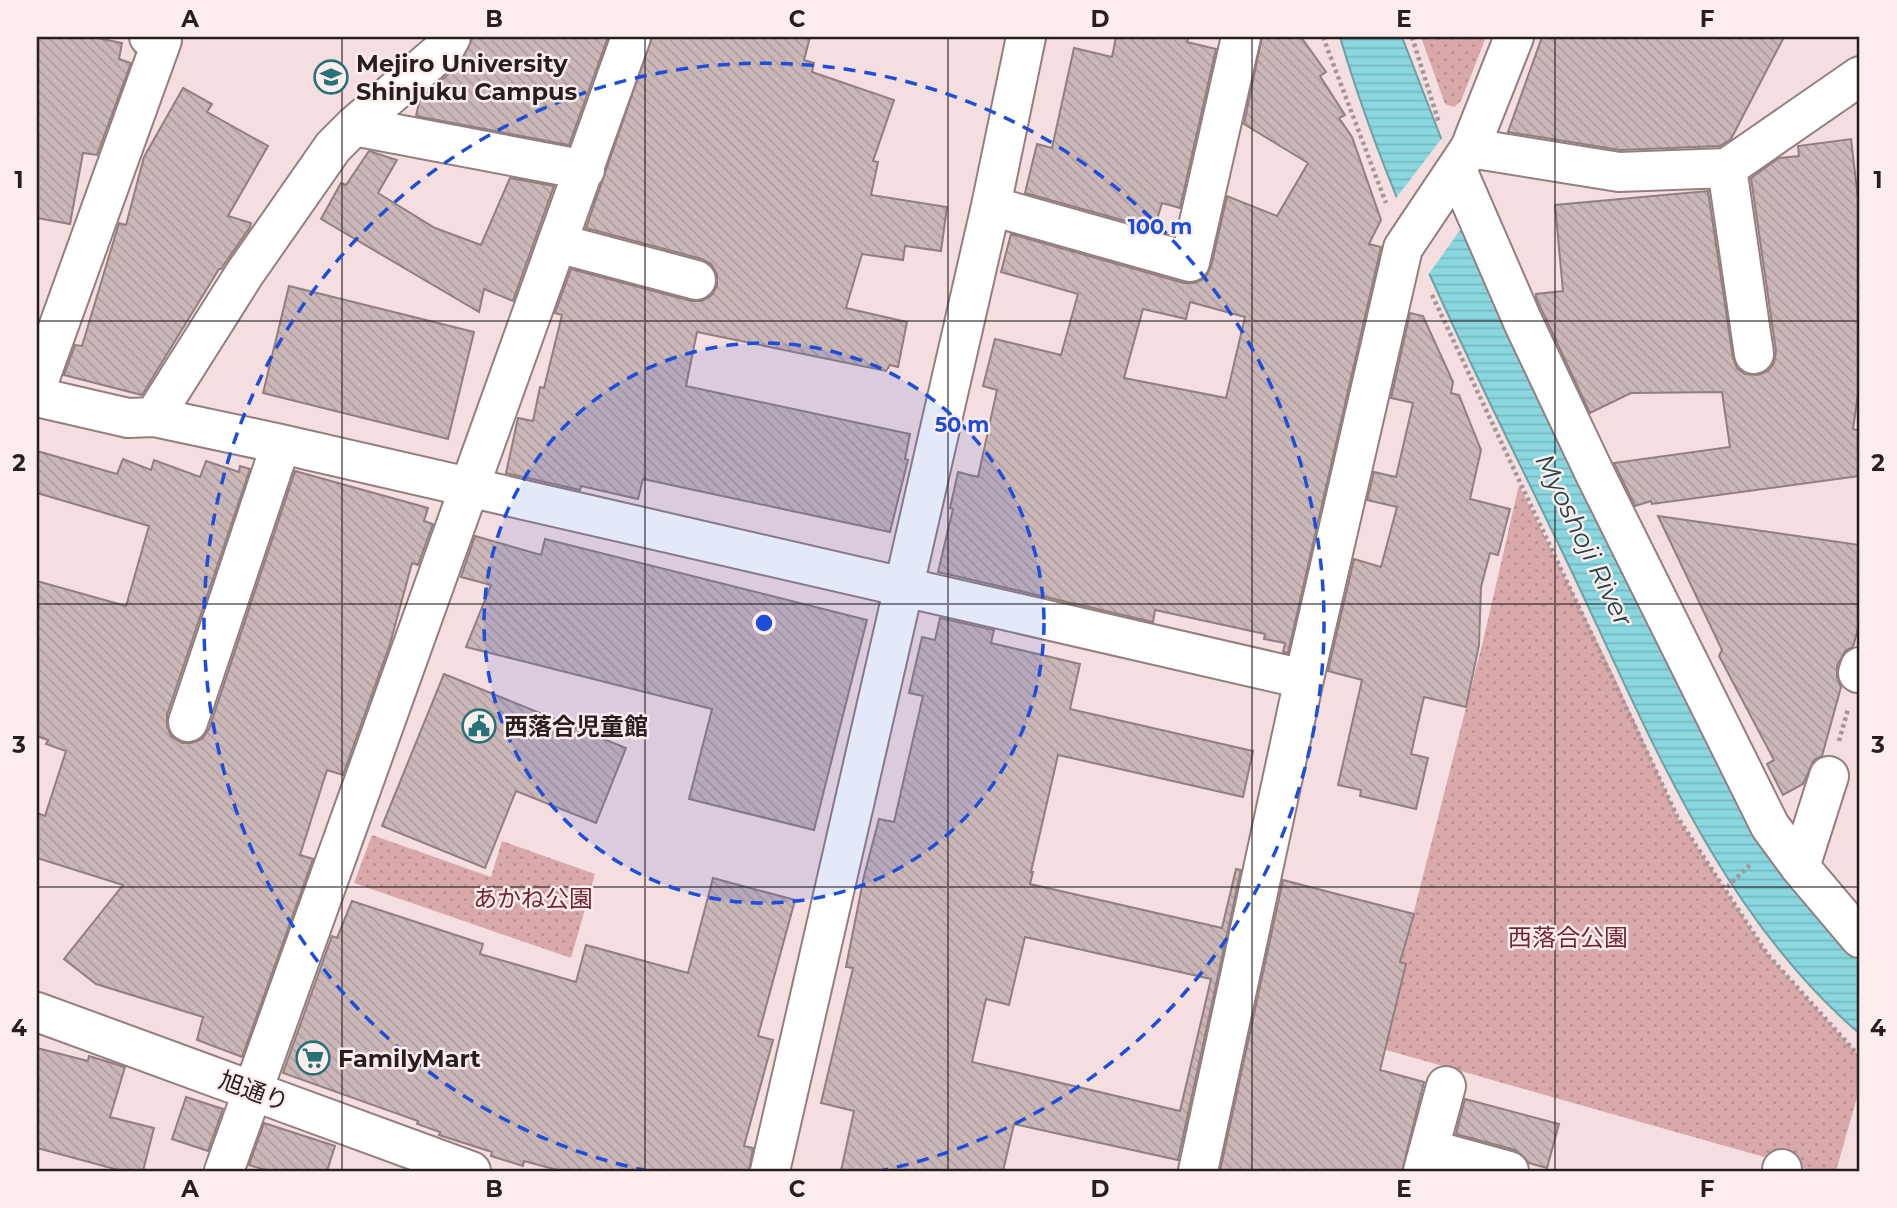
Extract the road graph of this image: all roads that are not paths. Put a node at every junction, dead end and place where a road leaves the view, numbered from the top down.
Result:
1 (149, 37) edge
2 (451, 37) edge
3 (631, 37) edge
4 (1026, 37) edge
5 (1241, 37) edge
6 (1514, 37) edge
7 (1860, 76) edge
8 (354, 126) junction
9 (1461, 164) junction
10 (1727, 168) junction
11 (584, 170) junction
12 (991, 206) junction
13 (557, 243) junction
14 (696, 280) dead end
15 (1754, 354) dead end
16 (37, 386) edge
17 (37, 397) edge
18 (154, 417) junction
19 (281, 444) junction
20 (471, 488) junction
21 (903, 585) junction
22 (1304, 679) junction
23 (188, 722) dead end
24 (1829, 776) road end
25 (1800, 867) junction
26 (1860, 938) edge
27 (37, 1013) edge
28 (1446, 1086) dead end
29 (253, 1091) junction
30 (1426, 1160) edge
31 (224, 1171) edge
32 (471, 1171) edge
33 (770, 1171) edge
34 (1198, 1171) edge
35 (1509, 1171) edge

1 - 16 street
2 - 8 street
3 - 11 street
4 - 12 street
5 - 12 street
6 - 9 street
7 - 10 street
8 - 11 street
8 - 18 street
9 - 10 street
9 - 22 street
9 - 25 street
10 - 15 street
11 - 13 street
12 - 21 street
13 - 14 street
13 - 20 street
17 - 18 street
18 - 19 street
19 - 20 street
19 - 23 street
20 - 21 street
20 - 29 street
21 - 22 street
21 - 33 street
22 - 34 street
24 - 25 street
25 - 26 street
27 - 29 street, 旭通り
28 - 30 street
29 - 31 street
29 - 32 street, 旭通り
30 - 35 street

